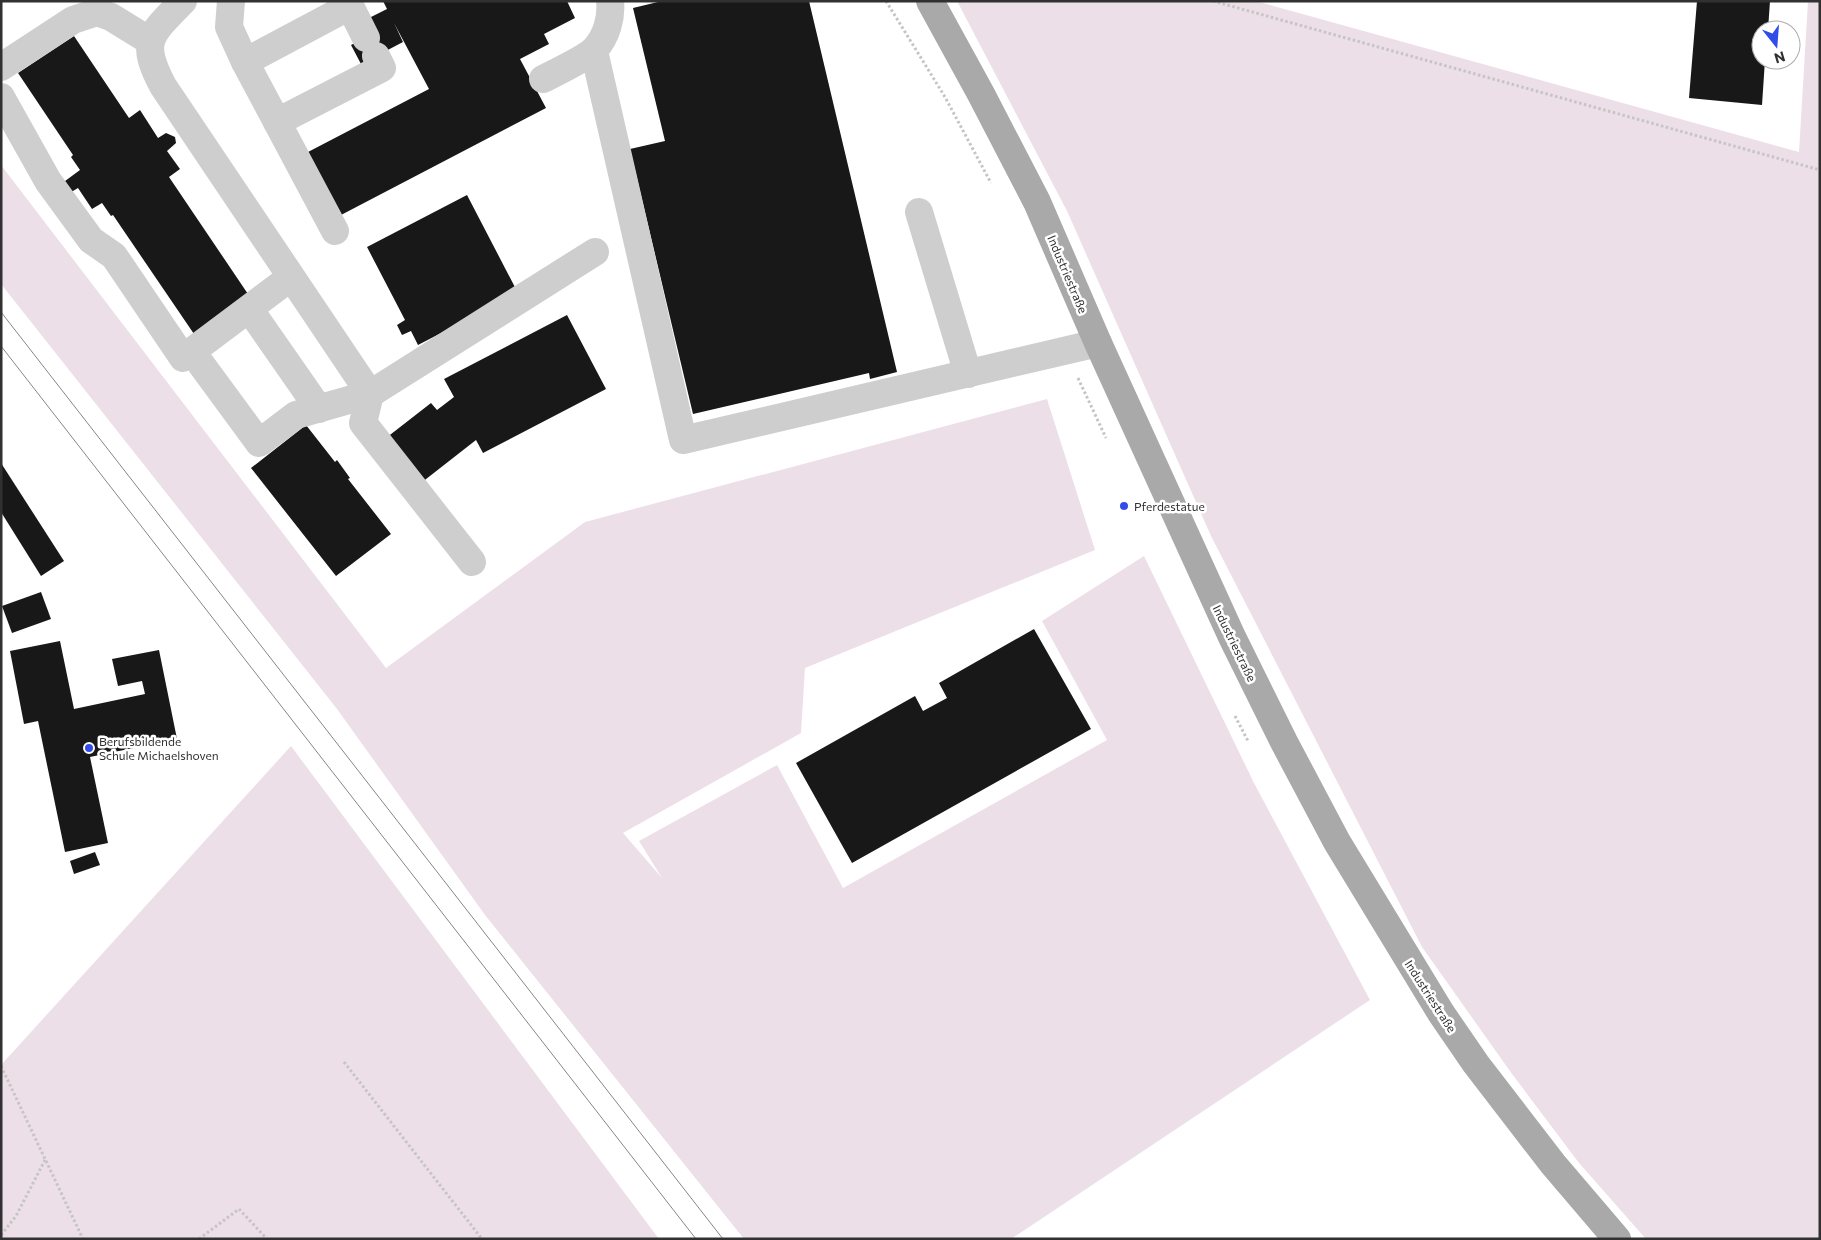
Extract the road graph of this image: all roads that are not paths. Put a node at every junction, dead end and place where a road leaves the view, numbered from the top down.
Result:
1 (183, 1) edge
2 (231, 1) edge
3 (610, 1) edge
4 (930, 1) edge
5 (150, 41) junction
6 (594, 51) junction
7 (245, 62) junction
8 (1, 67) edge
9 (543, 79) dead end
10 (1, 97) edge
11 (277, 122) junction
12 (919, 212) dead end
13 (335, 231) dead end
14 (595, 252) dead end
15 (291, 277) junction
16 (256, 320) dead end
17 (1098, 344) junction
18 (202, 364) dead end
19 (968, 374) junction
20 (370, 394) junction
21 (319, 409) junction
22 (472, 562) dead end
23 (1617, 1239) edge

1 - 5 lane
2 - 7 lane
3 - 6 lane
4 - 17 main road, Industriestraße
5 - 8 lane
5 - 15 lane
6 - 9 lane
6 - 19 lane
7 - 11 lane
7 - 11 lane
10 - 15 lane
11 - 13 lane
12 - 19 lane
14 - 20 lane
15 - 20 lane
16 - 21 lane
17 - 19 lane
17 - 23 main road, Industriestraße
18 - 21 lane
20 - 21 lane
20 - 22 lane

